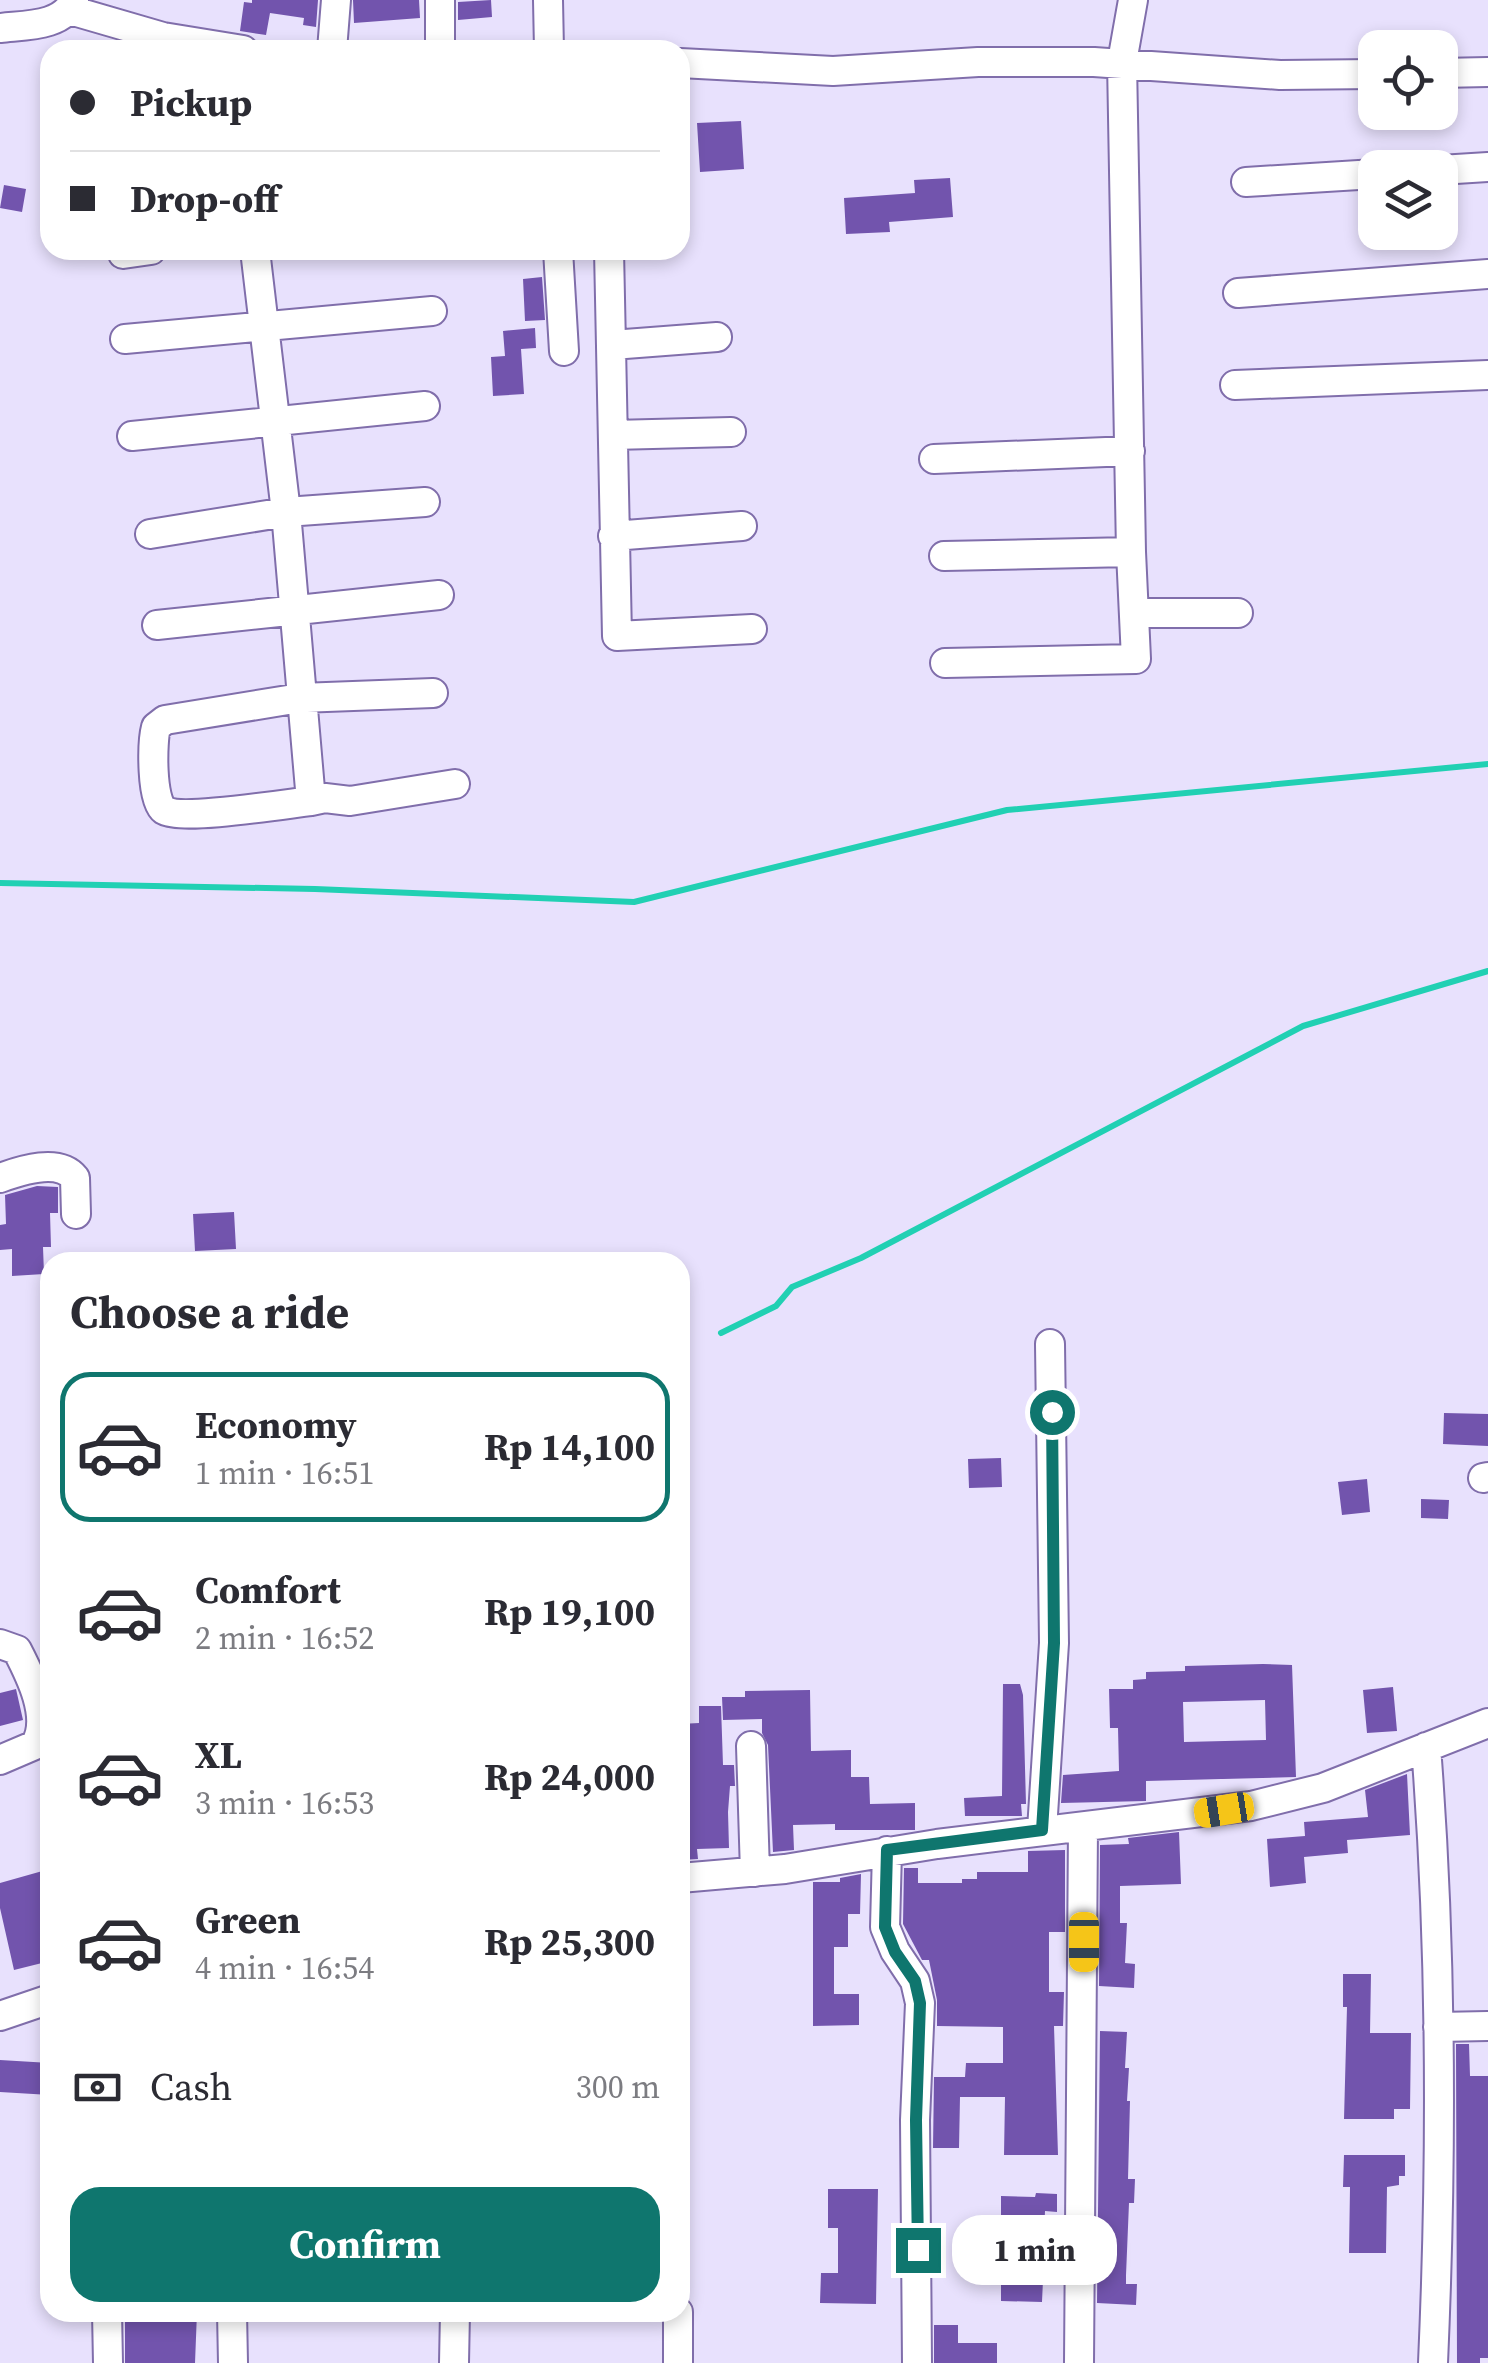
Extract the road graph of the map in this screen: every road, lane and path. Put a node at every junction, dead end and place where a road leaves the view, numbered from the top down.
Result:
1 (336, 0) edge
2 (440, 0) edge
3 (548, 0) edge
4 (1133, 0) edge
5 (72, 5) edge
6 (0, 28) edge
7 (182, 40) edge
8 (333, 40) edge
9 (440, 40) edge
10 (549, 40) edge
11 (1122, 62) junction
12 (690, 63) edge
13 (1488, 72) edge
14 (1458, 73) edge
15 (1358, 74) edge
16 (1488, 167) edge
17 (1458, 169) edge
18 (1358, 175) edge
19 (1246, 182) dead end
20 (255, 260) edge
21 (559, 260) edge
22 (609, 260) edge
23 (1488, 274) edge
24 (1238, 293) dead end
25 (432, 310) dead end
26 (264, 328) junction
27 (716, 337) dead end
28 (125, 339) dead end
29 (612, 344) junction
30 (564, 352) dead end
31 (1488, 375) edge
32 (1236, 385) dead end
33 (425, 406) dead end
34 (274, 424) junction
35 (731, 432) dead end
36 (612, 435) junction
37 (132, 436) dead end
38 (1130, 451) junction
39 (934, 459) dead end
40 (426, 502) dead end
41 (286, 512) junction
42 (742, 526) dead end
43 (150, 534) dead end
44 (612, 536) junction
45 (1131, 552) junction
46 (944, 556) dead end
47 (439, 595) dead end
48 (294, 611) junction
49 (1134, 613) junction
50 (1238, 613) dead end
51 (157, 625) dead end
52 (752, 630) dead end
53 (945, 663) dead end
54 (434, 693) dead end
55 (300, 698) junction
56 (455, 784) dead end
57 (311, 802) junction
58 (0, 1178) edge
59 (76, 1214) dead end
60 (1050, 1344) dead end
61 (0, 1644) edge
62 (40, 1676) edge
63 (40, 1710) edge
64 (1488, 1723) edge
65 (40, 1736) edge
66 (40, 1736) edge
67 (751, 1746) dead end
68 (1426, 1746) junction
69 (0, 1760) edge
70 (1083, 1826) junction
71 (1042, 1830) junction
72 (887, 1850) junction
73 (755, 1872) junction
74 (690, 1877) edge
75 (40, 2003) edge
76 (0, 2016) edge
77 (1488, 2026) edge
78 (1438, 2027) junction
79 (107, 2322) edge
80 (232, 2322) edge
81 (455, 2322) edge
82 (678, 2322) edge
83 (108, 2363) edge
84 (233, 2363) edge
85 (454, 2363) edge
86 (678, 2363) edge
87 (917, 2363) edge
88 (1079, 2363) edge
89 (1433, 2363) edge

1 - 8 street
2 - 9 street
3 - 10 street
4 - 11 street
5 - 6 street
5 - 7 street
11 - 12 street
11 - 15 street
11 - 38 street
13 - 14 street
16 - 17 street
18 - 19 street
20 - 26 street
21 - 30 street
22 - 29 street
23 - 24 street
25 - 26 street
26 - 28 street
26 - 34 street
27 - 29 street
29 - 36 street
31 - 32 street
33 - 34 street
34 - 37 street
34 - 41 street
35 - 36 street
36 - 44 street
38 - 39 street
38 - 45 street
40 - 41 street
41 - 43 street
41 - 48 street
42 - 44 street
44 - 52 street
45 - 46 street
45 - 49 street
47 - 48 street
48 - 51 street
48 - 55 street
49 - 50 street
49 - 53 street
54 - 55 street
55 - 57 street
55 - 57 street
56 - 57 street
58 - 59 street
60 - 71 street
61 - 62 street
63 - 65 street
64 - 68 street
66 - 69 street
67 - 73 street
68 - 70 street
68 - 78 street
70 - 71 street
70 - 88 street
71 - 72 street
72 - 73 street
72 - 87 street
73 - 74 street
75 - 76 street
77 - 78 street
78 - 89 street
79 - 83 street
80 - 84 street
81 - 85 street
82 - 86 street

